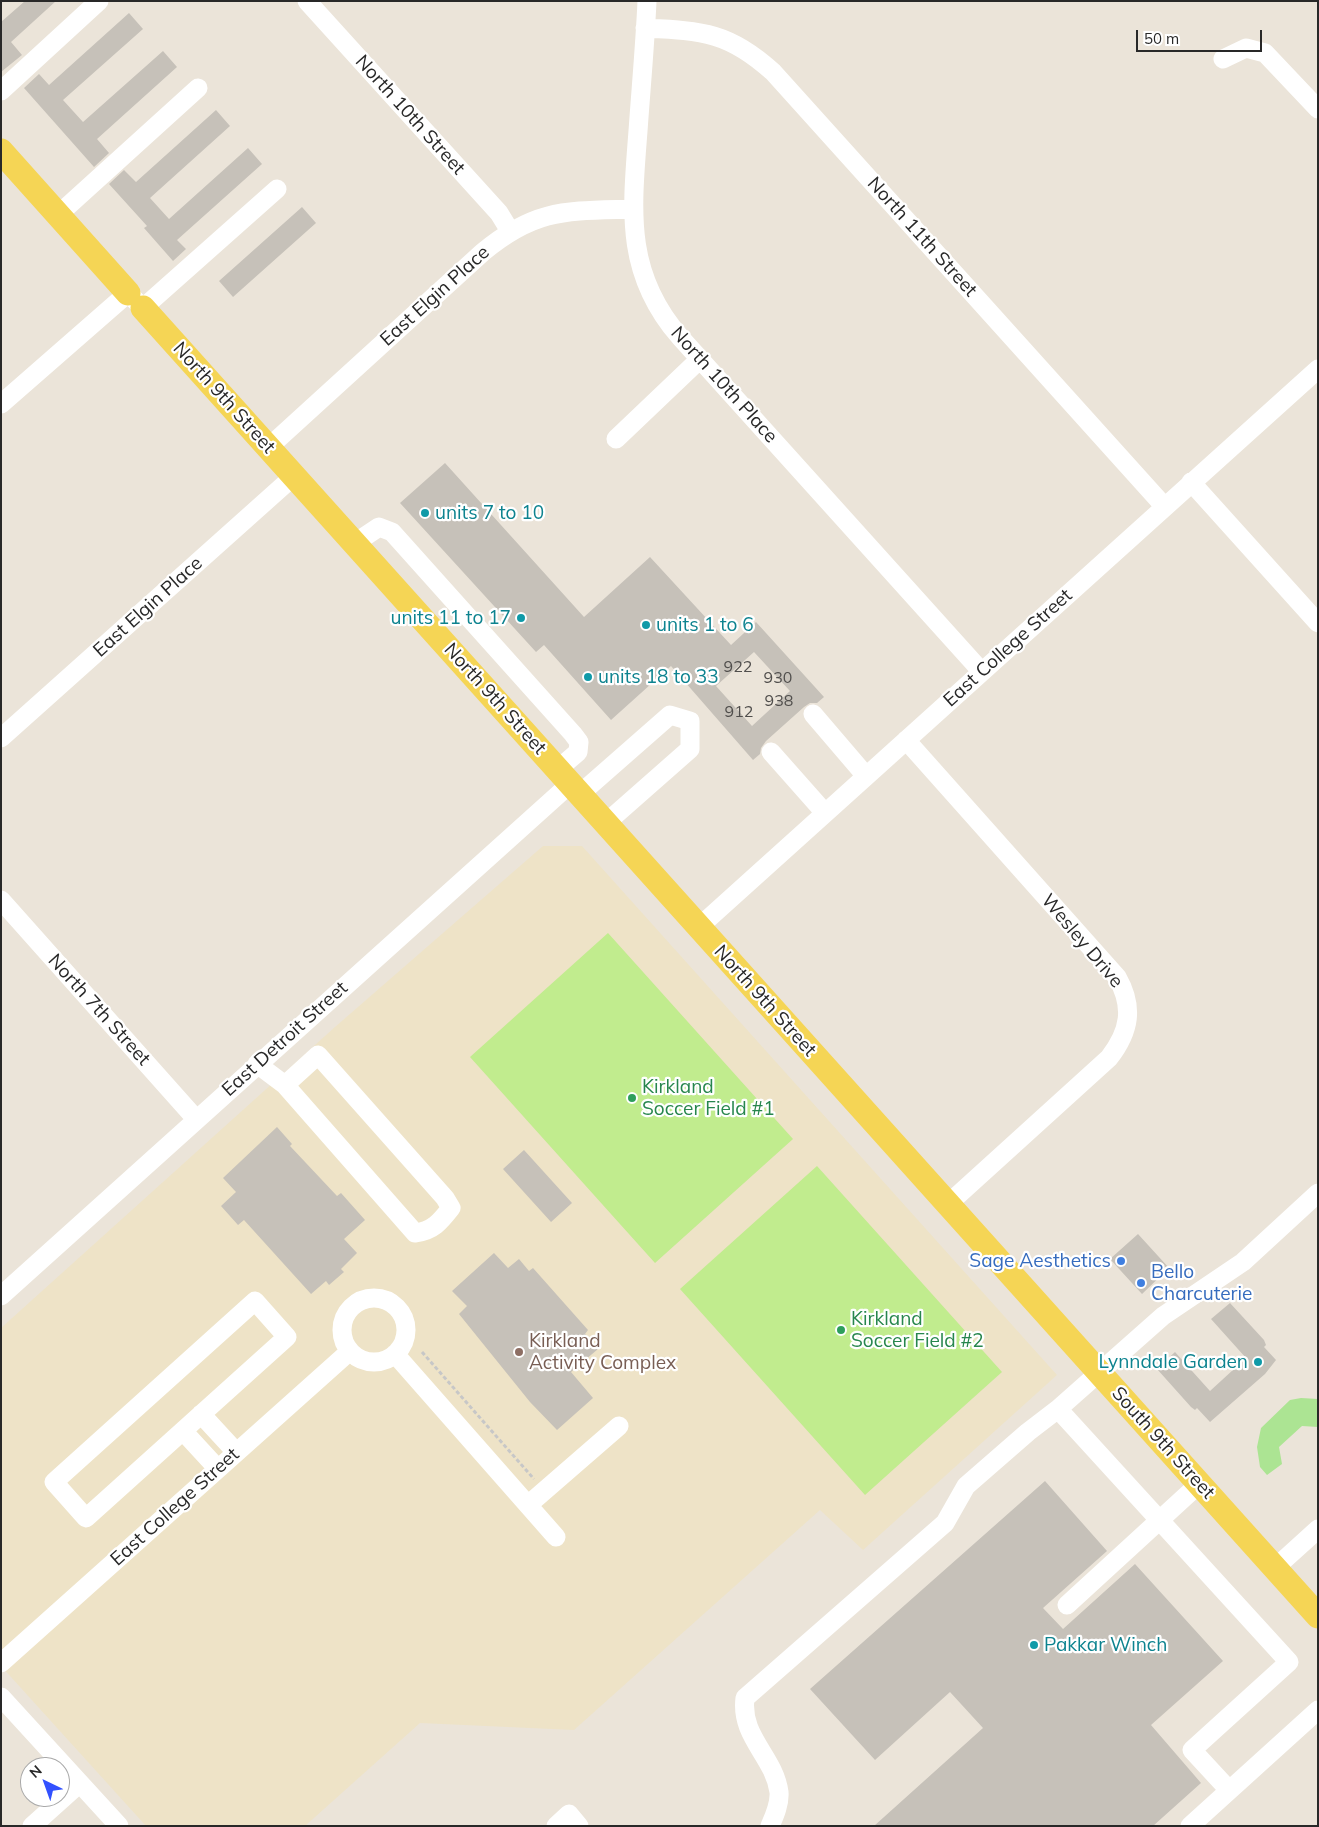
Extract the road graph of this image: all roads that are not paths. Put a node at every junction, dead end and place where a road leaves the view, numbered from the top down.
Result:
1 (99, 1) edge
2 (307, 1) edge
3 (647, 1) edge
4 (646, 28) junction
5 (1223, 59) dead end
6 (198, 88) dead end
7 (1, 91) edge
8 (1318, 109) edge
9 (1, 151) edge
10 (277, 188) dead end
11 (632, 209) junction
12 (59, 214) junction
13 (510, 231) junction
14 (136, 300) junction
15 (700, 359) junction
16 (1318, 369) edge
17 (1, 404) edge
18 (616, 439) dead end
19 (268, 447) junction
20 (294, 476) junction
21 (1191, 482) junction
22 (1164, 506) junction
23 (355, 543) junction
24 (1318, 623) edge
25 (982, 672) junction
26 (813, 714) dead end
27 (1, 738) edge
28 (906, 740) junction
29 (771, 752) dead end
30 (866, 776) junction
31 (569, 782) junction
32 (825, 813) junction
33 (606, 823) junction
34 (1, 900) edge
35 (699, 927) junction
36 (257, 1064) junction
37 (285, 1085) junction
38 (196, 1119) junction
39 (1318, 1193) edge
40 (947, 1205) junction
41 (1, 1296) edge
42 (350, 1351) junction
43 (395, 1354) junction
44 (1099, 1373) junction
45 (1058, 1410) junction
46 (202, 1414) junction
47 (619, 1426) dead end
48 (183, 1431) junction
49 (236, 1452) junction
50 (218, 1469) junction
51 (1199, 1484) junction
52 (528, 1505) junction
53 (1159, 1520) junction
54 (1318, 1529) edge
55 (556, 1537) dead end
56 (1275, 1568) junction
57 (1067, 1605) dead end
58 (1318, 1616) edge
59 (1, 1664) edge
60 (1, 1697) edge
61 (1318, 1710) edge
62 (80, 1783) junction
63 (1229, 1790) junction
64 (32, 1826) edge
65 (119, 1826) edge
66 (556, 1826) edge
67 (579, 1826) edge
68 (770, 1826) edge
69 (1190, 1826) edge

1 - 7 street
2 - 13 street, North 10th Street
3 - 4 street, North 10th Place
4 - 11 street, North 10th Place
4 - 22 street, North 11th Street
5 - 8 street
6 - 12 street
9 - 12 main road, North 9th Street
10 - 14 street
11 - 13 street, East Elgin Place
11 - 15 street, North 10th Place
12 - 14 main road, North 9th Street
13 - 19 street, East Elgin Place
14 - 17 street
14 - 19 main road, North 9th Street
15 - 18 street
15 - 25 street, North 10th Place
16 - 21 street, East College Street
19 - 20 main road, North 9th Street
20 - 23 main road, North 9th Street
20 - 27 street, East Elgin Place
21 - 22 street, East College Street
21 - 24 street
22 - 25 street, East College Street
23 - 31 main road, North 9th Street
23 - 31 street
25 - 28 street, East College Street
26 - 30 street
28 - 30 street, East College Street
28 - 40 street, Wesley Drive
29 - 32 street
30 - 32 street, East College Street
31 - 33 main road, North 9th Street
31 - 33 street
31 - 36 street, East Detroit Street
32 - 35 street, East College Street
33 - 35 main road, North 9th Street
34 - 38 street, North 7th Street
35 - 40 main road, North 9th Street
36 - 37 street
36 - 38 street, East Detroit Street
37 - 37 street
38 - 41 street, East Detroit Street
39 - 44 street
40 - 44 main road, South 9th Street
42 - 43 street
42 - 43 street
42 - 49 street, East College Street
43 - 52 street
44 - 45 street
44 - 51 main road, South 9th Street
45 - 53 street
45 - 68 street
46 - 48 street
46 - 48 street
46 - 49 street
47 - 52 street
48 - 50 street
49 - 50 street, East College Street
50 - 59 street, East College Street
51 - 53 street
51 - 56 main road, South 9th Street
52 - 55 street
53 - 57 street
53 - 63 street
54 - 56 street
56 - 58 main road, South 9th Street
60 - 62 street
61 - 63 street
62 - 64 street
62 - 65 street
63 - 69 street
66 - 67 street

